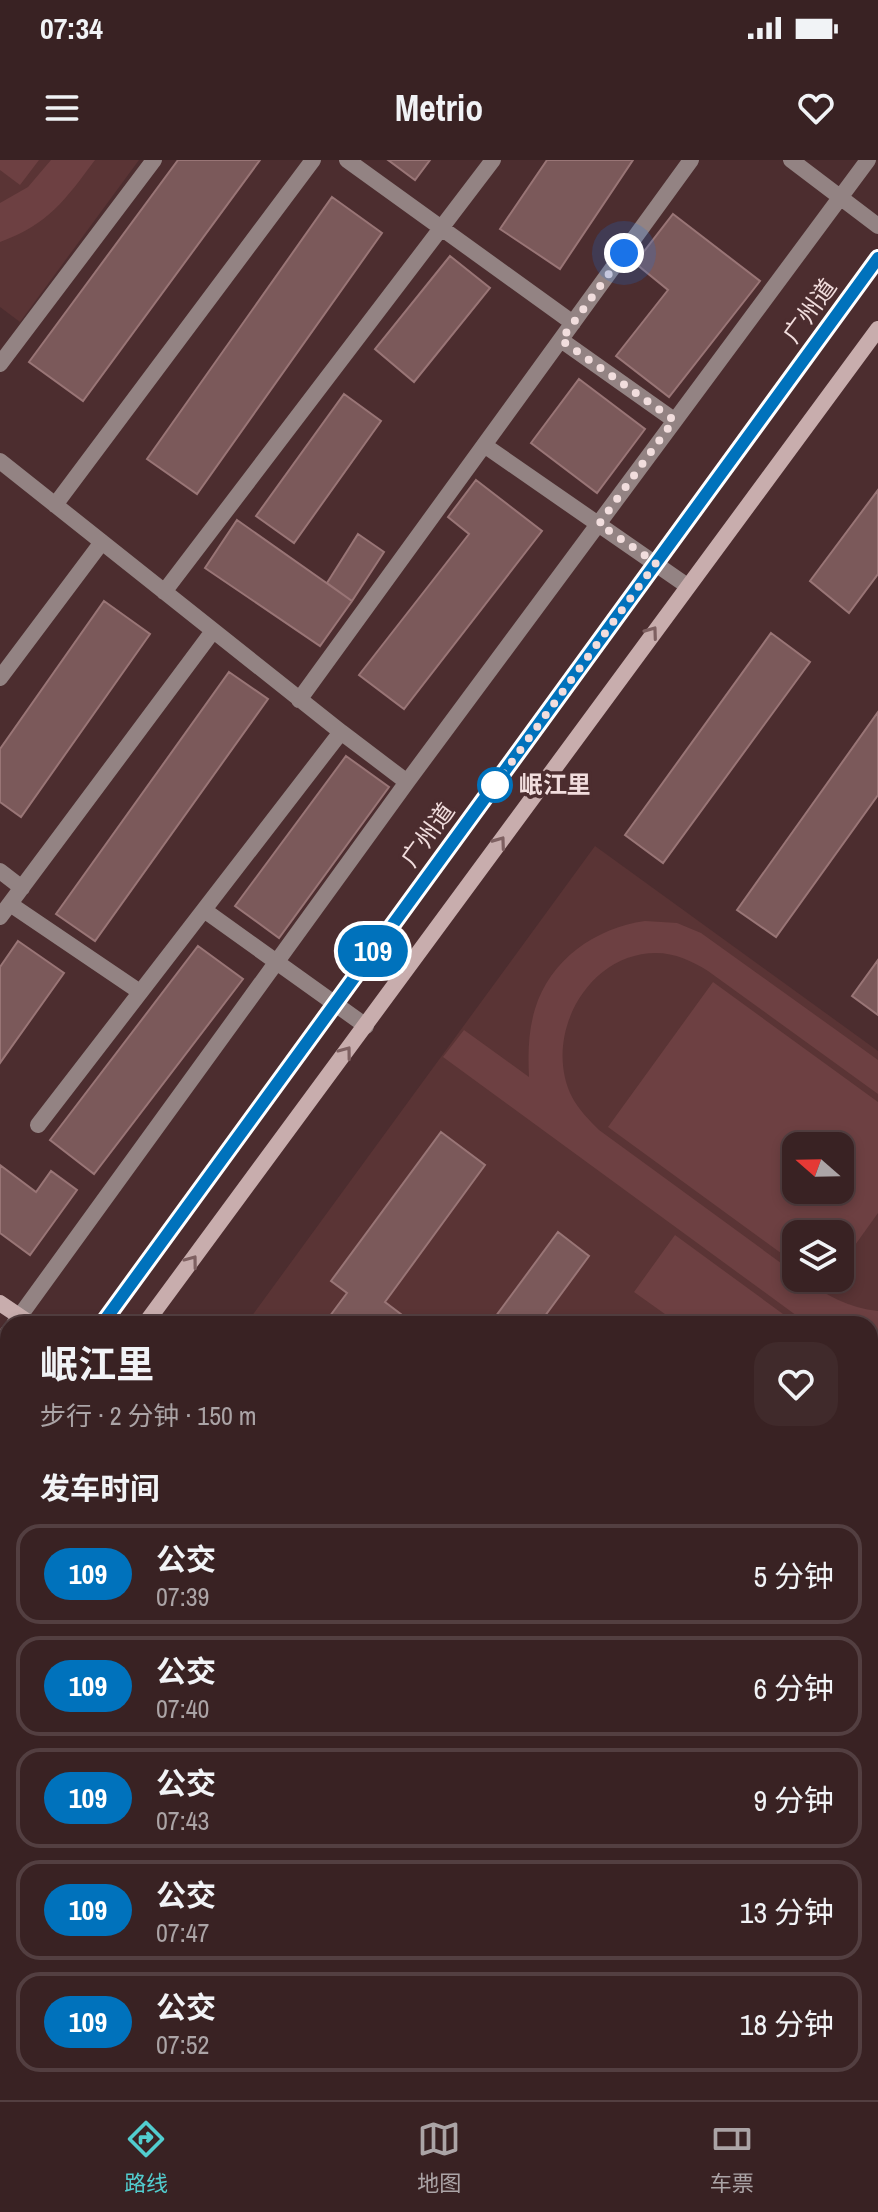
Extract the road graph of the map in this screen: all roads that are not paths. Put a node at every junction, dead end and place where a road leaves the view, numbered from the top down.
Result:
1 (154, 160) edge
2 (313, 160) edge
3 (347, 160) edge
4 (493, 160) edge
5 (691, 160) edge
6 (791, 160) edge
7 (868, 160) edge
8 (840, 198) junction
9 (878, 226) edge
10 (441, 227) junction
11 (878, 258) edge
12 (573, 323) junction
13 (878, 329) edge
14 (561, 340) junction
15 (0, 364) edge
16 (674, 420) junction
17 (484, 445) junction
18 (0, 461) edge
19 (55, 505) junction
20 (599, 524) junction
21 (102, 542) junction
22 (656, 563) junction
23 (686, 585) junction
24 (164, 592) junction
25 (213, 631) junction
26 (0, 678) edge
27 (299, 700) junction
28 (341, 732) junction
29 (407, 782) junction
30 (0, 871) edge
31 (22, 888) junction
32 (204, 910) junction
33 (5, 911) edge
34 (275, 962) junction
35 (140, 992) junction
36 (335, 1004) junction
37 (366, 1026) junction
38 (38, 1125) dead end
39 (0, 1303) edge
40 (16, 1316) edge
41 (26, 1316) edge
42 (108, 1316) edge
43 (151, 1316) edge

1 - 15 street
2 - 19 street
3 - 10 street
4 - 10 street
5 - 12 street
6 - 8 street
7 - 8 street
8 - 9 street
8 - 16 street
10 - 12 street
10 - 24 street
11 - 22 street, 广州道
12 - 14 street
13 - 23 street
14 - 16 street
14 - 17 street
16 - 20 street
17 - 20 street
17 - 27 street
18 - 19 street
19 - 21 street
20 - 22 street
20 - 29 street
21 - 24 street
21 - 26 street
22 - 23 street
22 - 36 street, 广州道
37 -> 23 street
24 - 25 street
25 - 27 street
25 - 31 street
27 - 28 street
28 - 29 street
28 - 32 street
29 - 34 street
30 - 31 street
31 - 33 street
32 - 34 street
32 - 35 street
33 - 35 street
34 - 36 street
34 - 41 street
35 - 38 street
36 - 37 street
36 - 42 street, 广州道
43 -> 37 street
39 - 40 street

